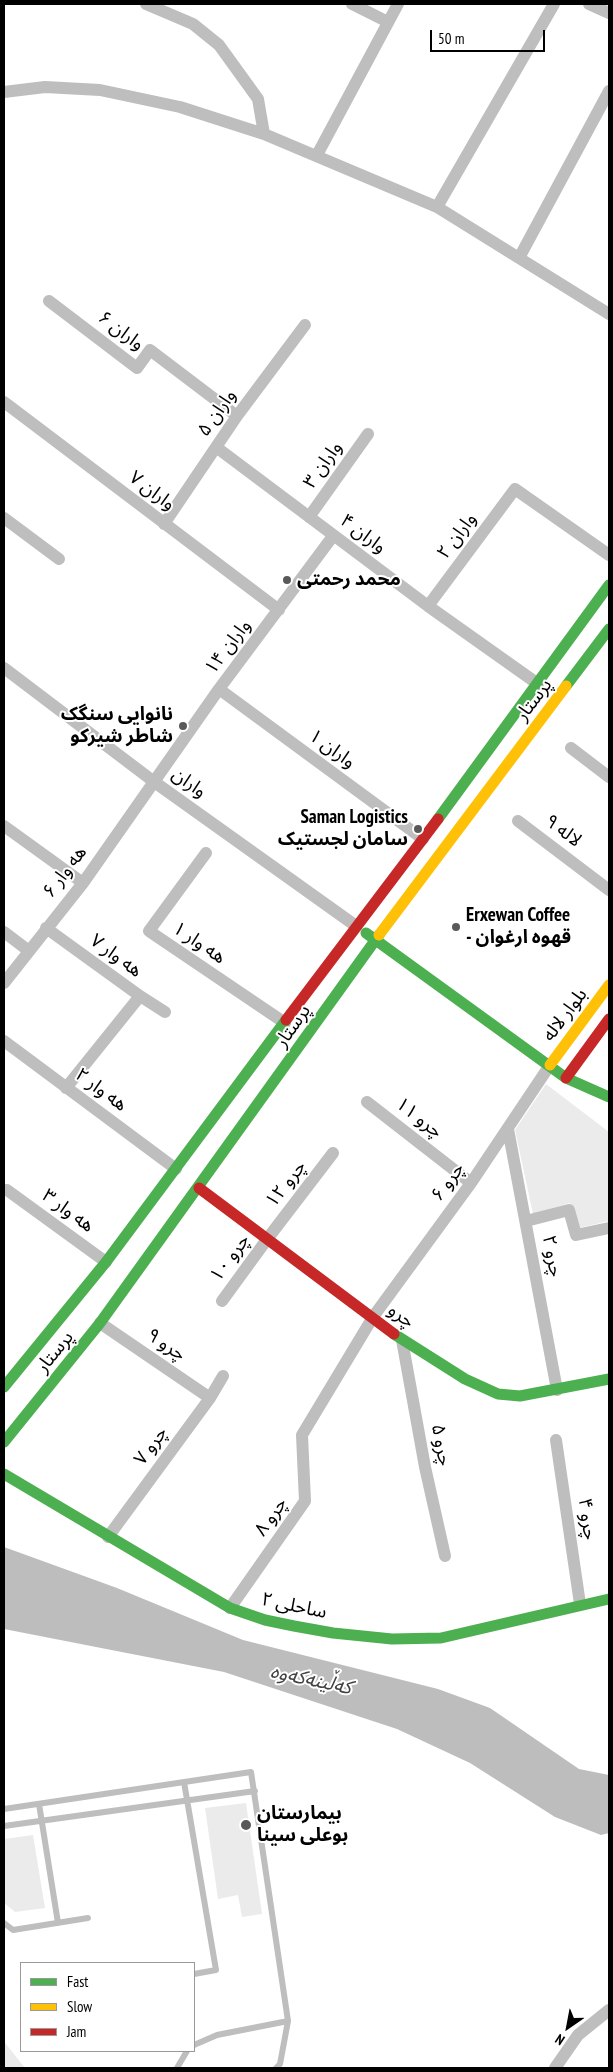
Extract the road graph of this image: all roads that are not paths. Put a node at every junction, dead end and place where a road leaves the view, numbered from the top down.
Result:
1 (352, 4) edge
2 (398, 4) edge
3 (554, 4) edge
4 (589, 4) edge
5 (152, 5) edge
6 (609, 13) edge
7 (388, 22) junction
8 (4, 92) edge
9 (608, 98) edge
10 (264, 134) junction
11 (318, 155) junction
12 (437, 207) junction
13 (519, 258) junction
14 (49, 301) dead end
15 (609, 314) edge
16 (305, 326) dead end
17 (4, 402) edge
18 (237, 416) junction
19 (368, 434) dead end
20 (216, 446) junction
21 (309, 517) junction
22 (4, 518) edge
23 (164, 524) junction
24 (333, 536) junction
25 (609, 555) edge
26 (59, 559) dead end
27 (609, 585) edge
28 (428, 606) junction
29 (279, 610) junction
30 (609, 628) edge
31 (4, 668) edge
32 (538, 684) junction
33 (219, 690) junction
34 (570, 748) dead end
35 (609, 777) edge
36 (153, 781) junction
37 (518, 821) dead end
38 (4, 826) edge
39 (423, 838) junction
40 (206, 853) dead end
41 (83, 883) junction
42 (609, 890) edge
43 (356, 926) junction
44 (46, 928) junction
45 (4, 932) edge
46 (375, 940) junction
47 (29, 951) junction
48 (4, 983) edge
49 (609, 985) edge
50 (140, 996) junction
51 (165, 1012) dead end
52 (609, 1019) edge
53 (285, 1024) junction
54 (4, 1041) edge
55 (550, 1065) junction
56 (566, 1078) junction
57 (66, 1088) junction
58 (609, 1097) edge
59 (367, 1102) dead end
60 (508, 1129) junction
61 (333, 1153) dead end
62 (176, 1169) junction
63 (471, 1183) junction
64 (199, 1188) junction
65 (7, 1190) dead end
66 (526, 1221) junction
67 (609, 1228) edge
68 (268, 1238) junction
69 (106, 1262) junction
70 (222, 1301) dead end
71 (372, 1317) junction
72 (100, 1323) junction
73 (402, 1340) junction
74 (223, 1376) dead end
75 (609, 1379) edge
76 (4, 1387) edge
77 (557, 1390) junction
78 (210, 1398) junction
79 (302, 1435) joint
80 (556, 1440) dead end
81 (4, 1442) edge
82 (4, 1474) edge
83 (108, 1537) junction
84 (445, 1556) dead end
85 (609, 1599) edge
86 (580, 1604) junction
87 (230, 1608) junction
88 (184, 1782) junction
89 (255, 1790) junction
90 (188, 1800) junction
91 (39, 1804) junction
92 (4, 1809) edge
93 (42, 1821) junction
94 (4, 1826) edge
95 (88, 1918) dead end
96 (58, 1922) junction
97 (4, 1923) edge
98 (195, 1974) edge
99 (609, 2010) edge
100 (288, 2021) junction
101 (195, 2045) edge
102 (186, 2052) edge
103 (177, 2068) edge
104 (276, 2068) edge
105 (555, 2068) edge

1 - 7 street
2 - 7 street
3 - 12 street
4 - 6 street
5 - 10 street
7 - 11 street
8 - 10 street
9 - 13 street
10 - 11 street
11 - 12 street
12 - 13 street
13 - 15 street
14 - 18 street, واران ۶
16 - 18 street, واران ۵
17 - 23 street, واران ۷
18 - 20 street, واران ۵
19 - 21 street, واران ۳
20 - 21 street, واران ۴
20 - 23 street, واران ۵
21 - 24 street, واران ۴
22 - 26 street
23 - 29 street, واران ۷
24 - 28 street, واران ۴
24 - 29 street, واران ۱۴
25 - 28 street, واران ۲
27 - 32 main road, پرستار
28 - 32 street, واران ۴
29 - 33 street, واران ۱۴
30 - 46 main road, پرستار
31 - 36 street, واران
32 - 39 main road, پرستار
33 - 36 street, واران ۱۴
33 - 39 street, واران ۱
34 - 35 street
36 - 41 street, هه وار ۶
36 - 43 street, واران
37 - 42 street, لاله ۹
38 - 41 street
39 - 43 main road, پرستار
40 - 53 street, هه وار ۱
41 - 44 street, هه وار ۶
43 - 46 main road
43 - 53 main road, پرستار
44 - 47 street, هه وار ۶
44 - 50 street, هه وار ۷
45 - 47 street
46 - 55 main road
46 - 64 main road, پرستار
47 - 48 street, هه وار ۶
49 - 55 main road, بلوار لاله
50 - 51 street, هه وار ۷
50 - 57 street
52 - 56 main road, بلوار لاله
53 - 62 main road, پرستار
54 - 57 street, هه وار ۲
55 - 56 main road
55 - 60 street, چرو ۶
56 - 58 main road
57 - 62 street, هه وار ۲
59 - 63 street, چرو ۱۱
60 - 63 street, چرو ۶
60 - 66 street, چرو ۲
61 - 68 street, چرو ۱۲
62 - 69 main road, پرستار
63 - 71 street, چرو ۶
64 - 68 main road, چرو
64 - 72 main road, پرستار
65 - 69 street, هه وار ۳
66 - 67 street
66 - 77 street, چرو ۲
68 - 70 street, چرو ۱۰
68 - 71 main road, چرو
69 - 76 main road, پرستار
71 - 73 main road, چرو
71 - 79 street, چرو ۶
72 - 78 street, چرو ۹
72 - 81 main road, پرستار
73 - 77 main road, چرو
73 - 84 street, چرو ۵
74 - 78 street, چرو ۷
75 - 77 main road, چرو
78 - 83 street, چرو ۷
79 - 87 street, چرو ۸
80 - 86 street, چرو ۴
82 - 83 main road, ساحلی ۲
83 - 87 main road, ساحلی ۲
85 - 86 main road, ساحلی ۲
86 - 87 main road, ساحلی ۲
88 - 89 lane
88 - 90 lane
88 - 91 lane
89 - 90 lane
89 - 100 lane
90 - 93 lane
90 - 98 lane
91 - 92 lane
91 - 93 lane
93 - 94 lane
93 - 96 lane
95 - 96 lane
96 - 97 lane
99 - 105 street
100 - 101 lane
100 - 104 lane
102 - 103 lane

